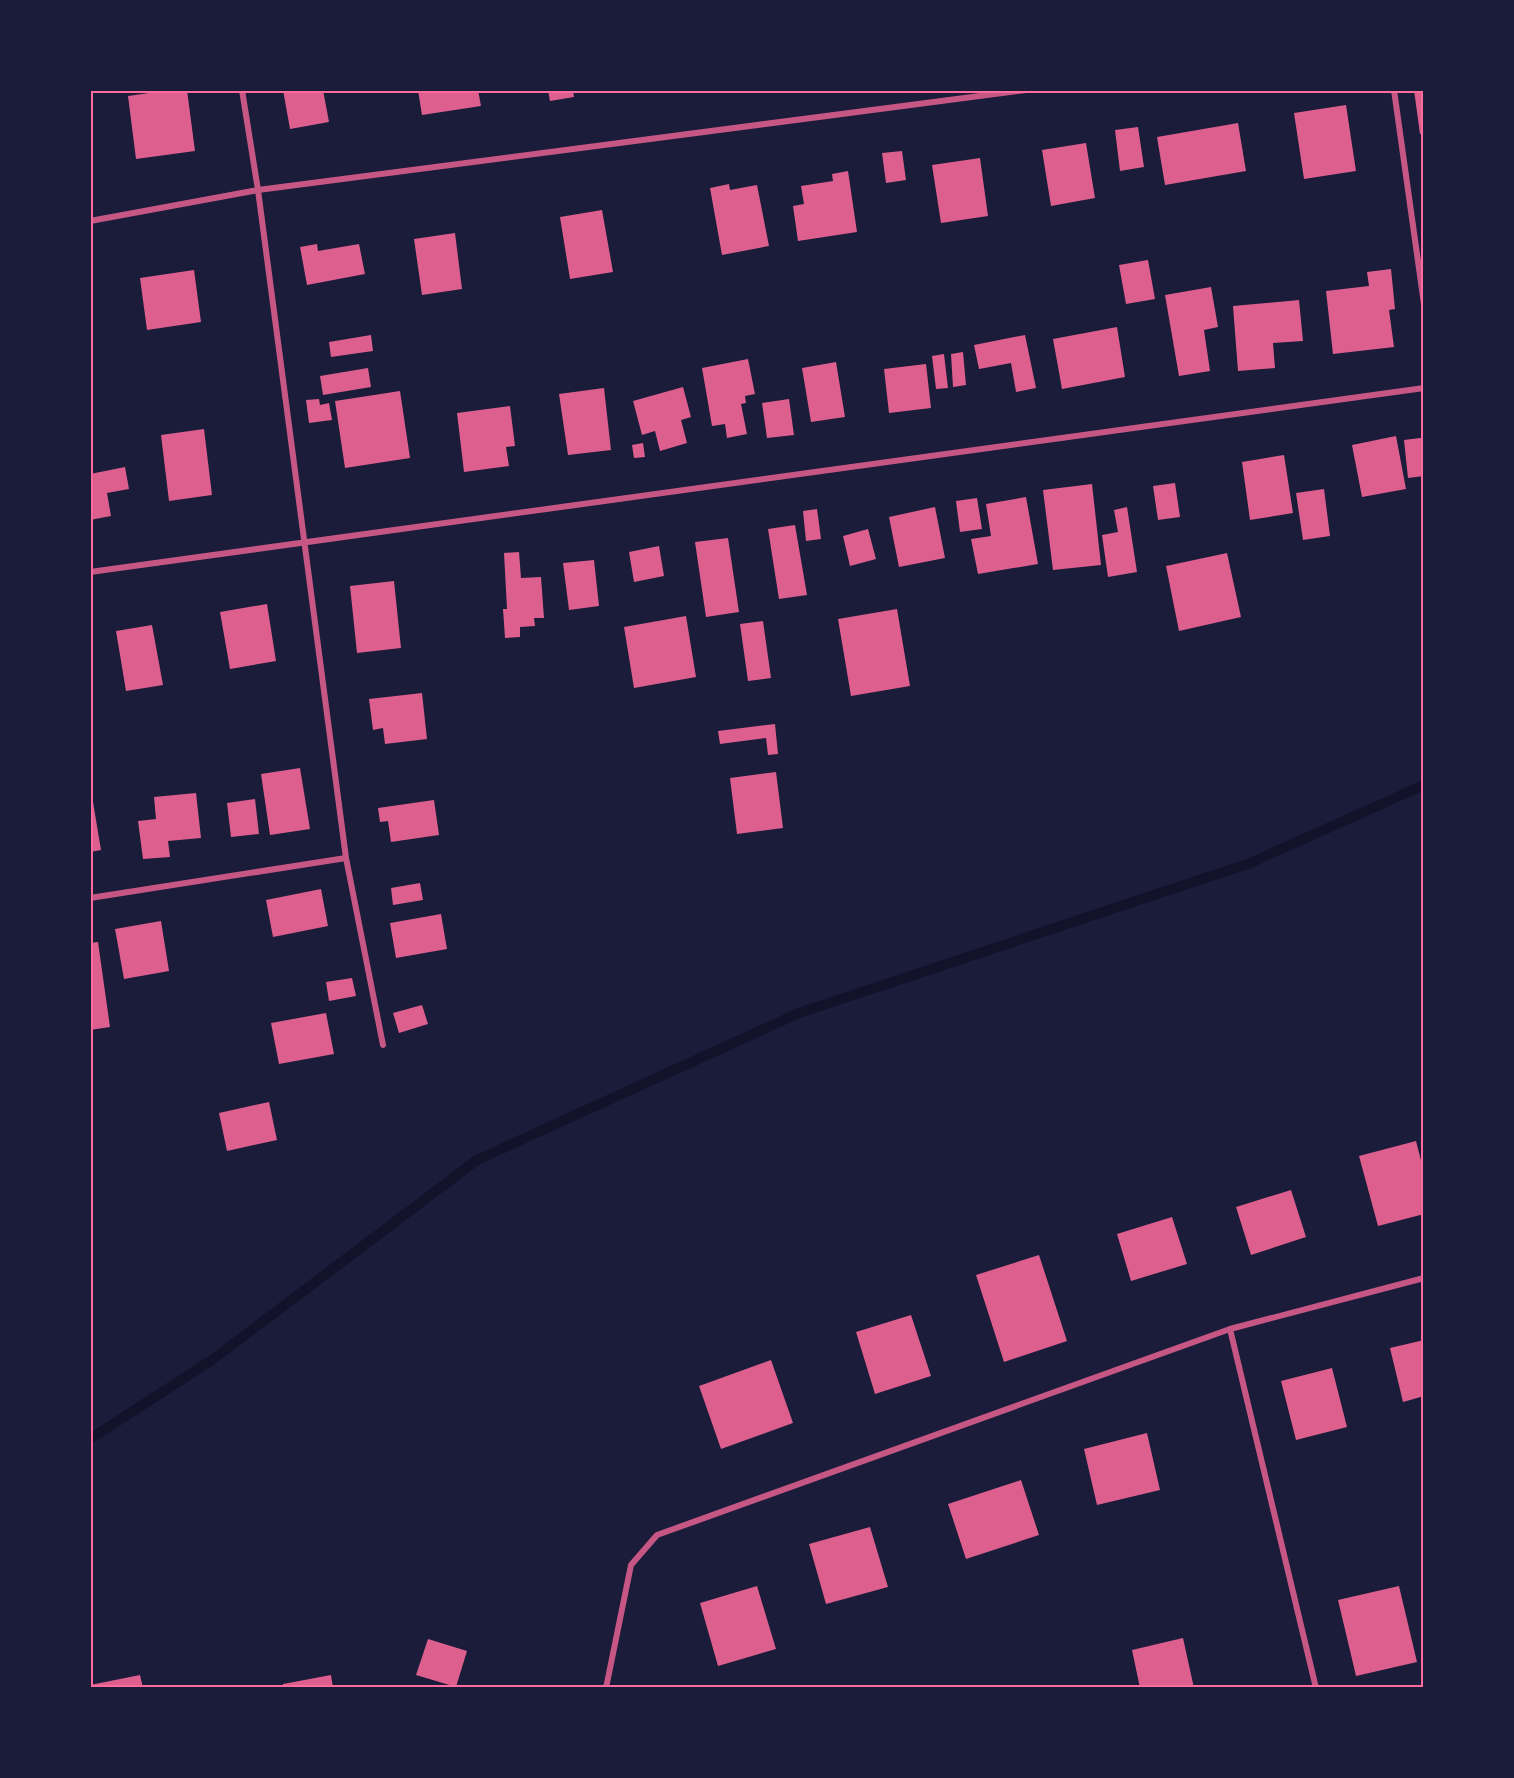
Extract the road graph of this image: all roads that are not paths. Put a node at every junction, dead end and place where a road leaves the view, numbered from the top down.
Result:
1 (242, 90) edge
2 (1026, 90) edge
3 (1394, 90) edge
4 (258, 190) junction
5 (90, 221) edge
6 (1424, 304) edge
7 (1424, 387) edge
8 (304, 543) junction
9 (90, 572) edge
10 (345, 858) junction
11 (90, 898) edge
12 (383, 1045) dead end
13 (1424, 1278) edge
14 (1230, 1329) junction
15 (606, 1688) edge
16 (1316, 1688) edge

1 - 4 street
2 - 4 street
3 - 6 street
4 - 5 street
4 - 8 street
7 - 8 street
8 - 9 street
8 - 10 street
10 - 11 street
10 - 12 street
13 - 14 street
14 - 15 street
14 - 16 street

